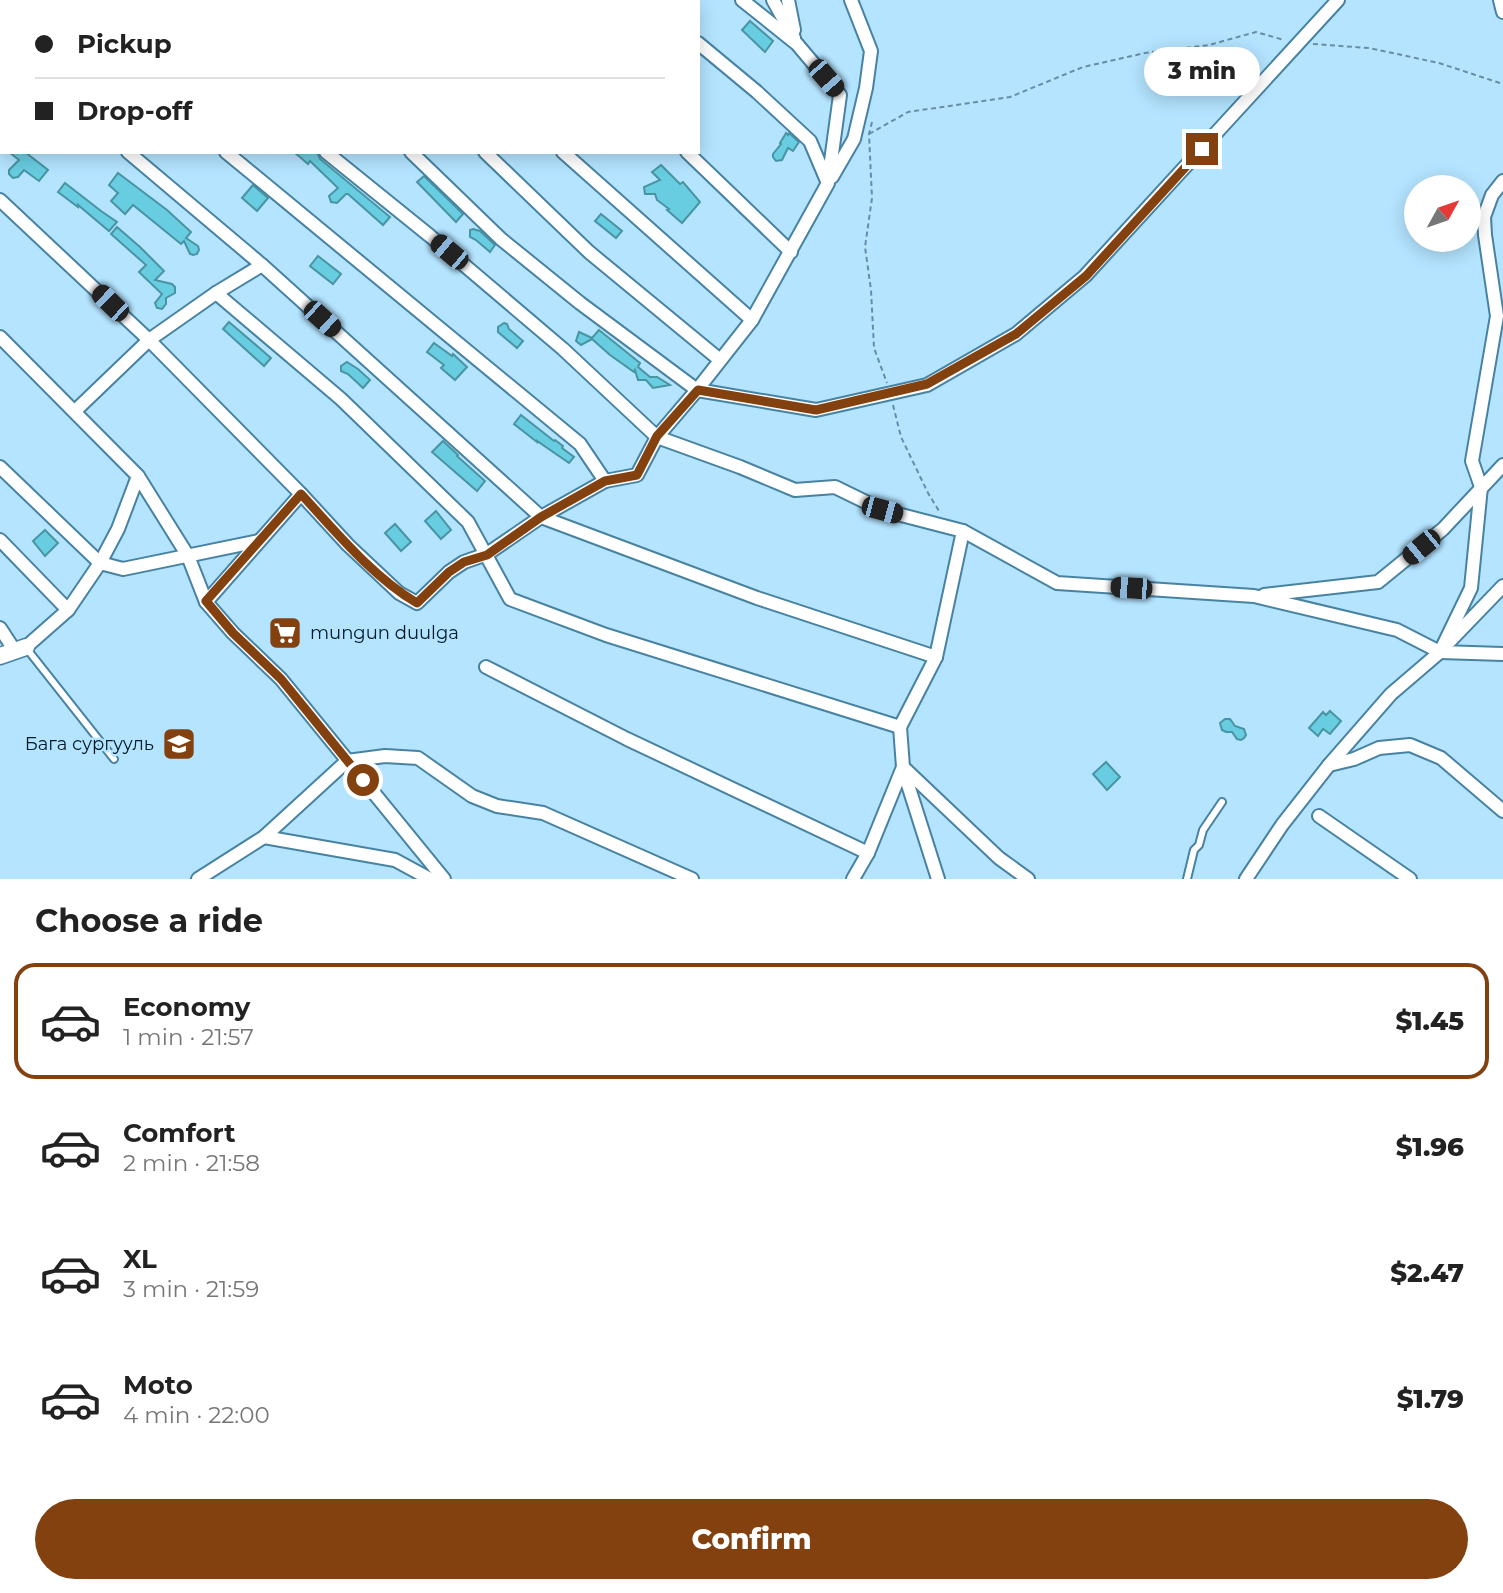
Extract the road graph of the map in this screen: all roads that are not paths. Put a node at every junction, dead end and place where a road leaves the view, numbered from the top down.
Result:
1 (742, 0) edge
2 (773, 0) edge
3 (788, 0) edge
4 (851, 0) edge
5 (1338, 0) edge
6 (1500, 0) edge
7 (1503, 12) edge
8 (797, 44) junction
9 (700, 45) edge
10 (130, 154) edge
11 (228, 154) edge
12 (328, 154) edge
13 (413, 154) edge
14 (487, 154) edge
15 (565, 154) edge
16 (689, 154) edge
17 (1503, 181) edge
18 (828, 183) junction
19 (0, 200) edge
20 (791, 252) junction
21 (262, 265) junction
22 (216, 293) junction
23 (752, 320) junction
24 (0, 337) edge
25 (149, 340) junction
26 (720, 360) junction
27 (698, 390) junction
28 (75, 411) junction
29 (657, 436) junction
30 (1503, 465) edge
31 (0, 467) edge
32 (138, 476) junction
33 (605, 481) junction
34 (1481, 487) junction
35 (301, 494) junction
36 (541, 517) junction
37 (964, 531) junction
38 (0, 540) edge
39 (260, 541) junction
40 (487, 555) junction
41 (188, 556) junction
42 (100, 563) junction
43 (1503, 586) edge
44 (1254, 596) junction
45 (206, 601) junction
46 (68, 610) junction
47 (0, 628) edge
48 (14, 651) edge
49 (1440, 652) junction
50 (1503, 654) edge
51 (936, 657) junction
52 (485, 667) dead end
53 (900, 727) junction
54 (114, 759) dead end
55 (346, 761) junction
56 (1329, 765) junction
57 (903, 767) junction
58 (1222, 802) dead end
59 (1503, 811) edge
60 (1319, 816) dead end
61 (264, 837) junction
62 (868, 853) junction
63 (208, 877) edge
64 (430, 879) edge
65 (444, 879) edge
66 (692, 879) edge
67 (853, 879) edge
68 (937, 879) edge
69 (1028, 879) edge
70 (1186, 879) edge
71 (1246, 879) edge
72 (1410, 879) edge

1 - 8 street
2 - 8 street
3 - 8 street
4 - 18 street
5 - 27 street
6 - 7 street
8 - 18 street
9 - 18 street
10 - 21 street
11 - 33 street
12 - 29 street
13 - 27 street
14 - 26 street
15 - 23 street
16 - 20 street
17 - 34 street
18 - 20 street
19 - 25 street
20 - 23 street
21 - 22 street
21 - 36 street
22 - 25 street
22 - 40 street
23 - 26 street
24 - 28 street
25 - 28 street
25 - 35 street
26 - 27 street
27 - 29 street
28 - 32 street
29 - 33 street
29 - 37 street
30 - 34 street
31 - 42 street
32 - 41 street
32 - 42 street
33 - 36 street
34 - 44 street
34 - 49 street
35 - 39 street
35 - 40 street
36 - 40 street
36 - 51 street
37 - 44 street
37 - 51 street
38 - 46 street
39 - 41 street
39 - 45 street
40 - 53 street
41 - 42 street
41 - 45 street
42 - 46 street
43 - 49 street
44 - 49 street
45 - 55 street
46 - 48 street
47 - 48 street
48 - 54 lane
49 - 50 street
49 - 56 street
51 - 53 street
52 - 62 street
53 - 57 street
55 - 61 street
55 - 65 street
55 - 66 street
56 - 59 street
56 - 71 street
57 - 62 street
57 - 68 street
57 - 69 street
58 - 70 lane
60 - 72 street
61 - 63 street
61 - 64 street
62 - 67 street

